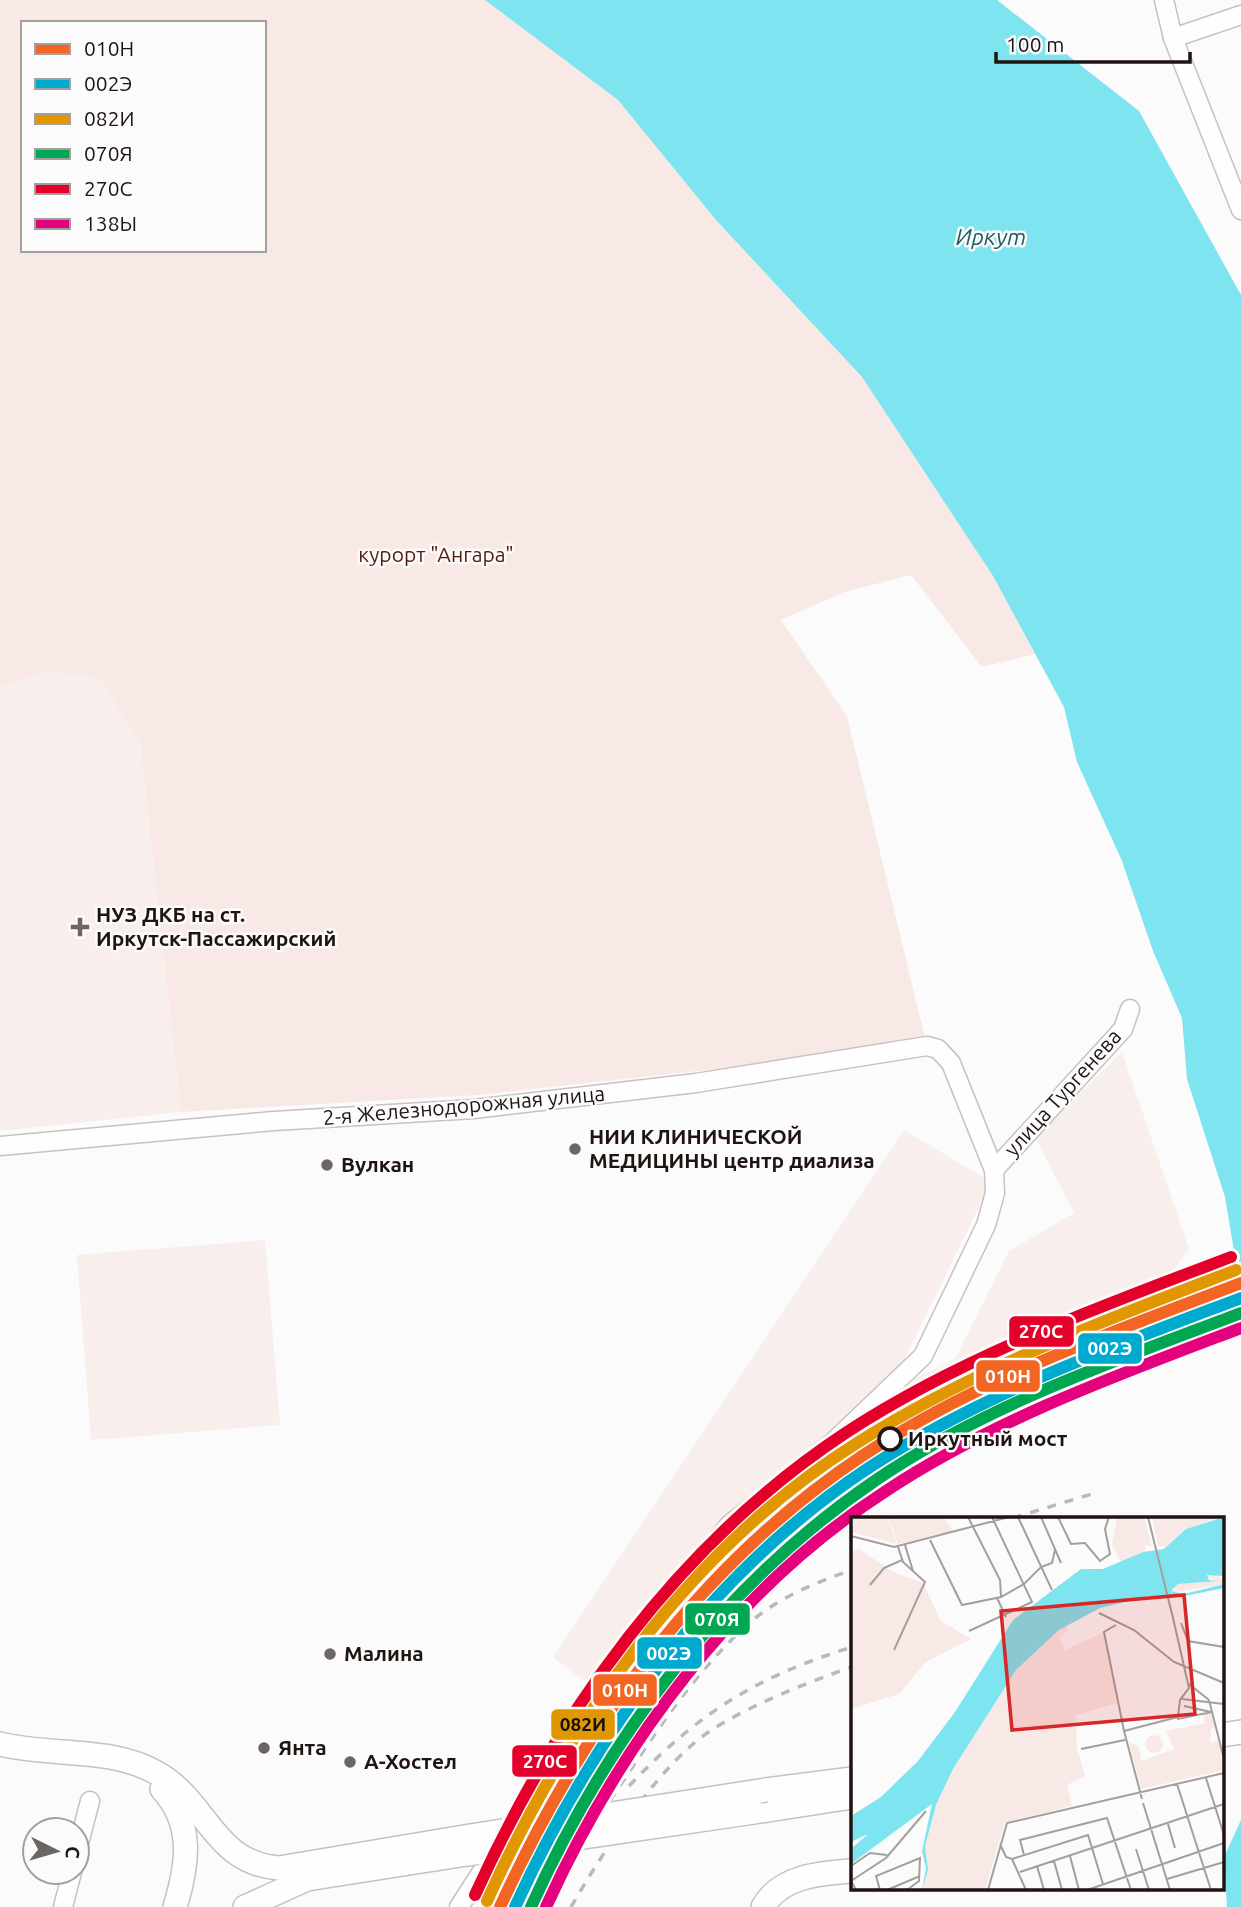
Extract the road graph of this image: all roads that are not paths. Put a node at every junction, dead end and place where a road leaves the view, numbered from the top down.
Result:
1 (1164, 0) edge
2 (1241, 16) edge
3 (1173, 38) junction
4 (1241, 210) edge
5 (1130, 1009) dead end
6 (0, 1146) edge
7 (993, 1170) junction
8 (0, 1744) edge
9 (133, 1764) junction
10 (851, 1779) edge
11 (851, 1797) edge
12 (90, 1801) dead end
13 (86, 1816) edge
14 (469, 1845) junction
15 (851, 1871) edge
16 (68, 1886) edge
17 (63, 1907) edge
18 (175, 1907) edge
19 (245, 1907) edge
20 (459, 1907) edge
21 (763, 1907) edge

1 - 3 street
2 - 3 street
3 - 4 street
5 - 7 street, улица Тургенева
6 - 7 street, 2-я Железнодорожная улица
7 - 20 street, улица Тургенева
8 - 9 main road
9 - 14 main road
9 - 18 main road
10 - 14 main road, bridge
11 - 14 main road, bridge
12 - 13 street
14 - 19 main road
15 - 21 main road
16 - 17 street

